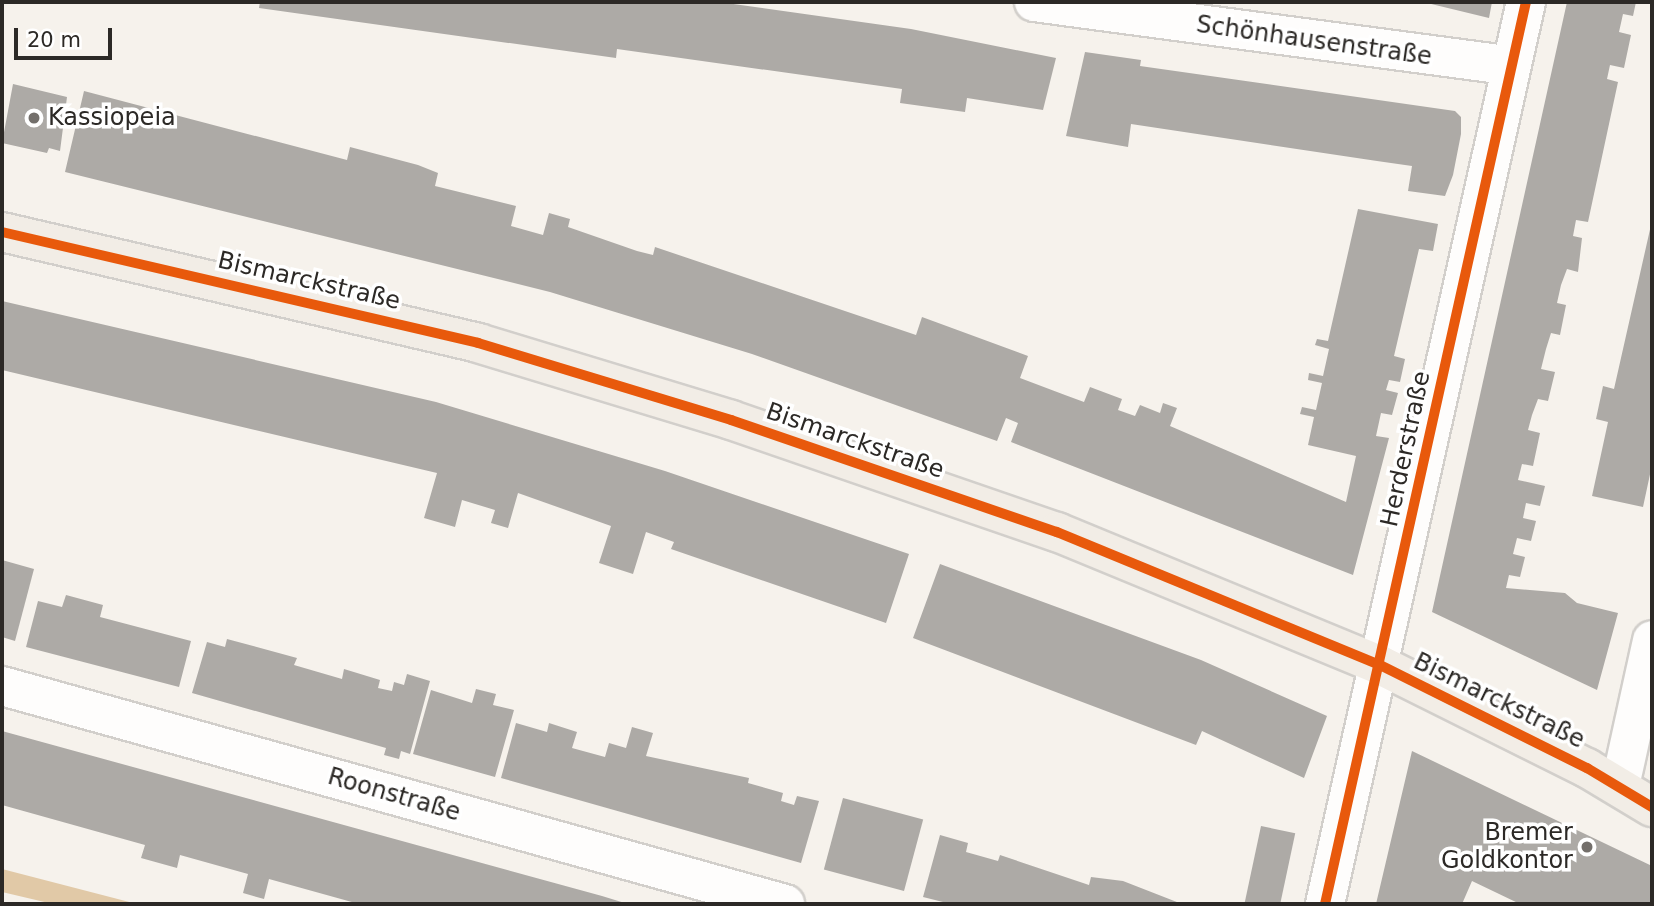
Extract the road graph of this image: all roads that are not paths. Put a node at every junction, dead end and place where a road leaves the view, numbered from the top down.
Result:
1 (1034, 2) edge
2 (1526, 2) edge
3 (1511, 66) junction
4 (2, 232) edge
5 (1652, 640) edge
6 (1380, 665) junction
7 (2, 686) edge
8 (1620, 778) edge
9 (1652, 807) edge
10 (785, 904) edge
11 (1325, 904) edge

1 - 3 street, Schönhausenstraße
2 - 3 street, Herderstraße
3 - 6 street, Herderstraße
4 - 6 main road, Bismarckstraße
5 - 8 street
6 - 8 main road, Bismarckstraße
6 - 11 street, Herderstraße
7 - 10 street, Roonstraße
8 - 9 main road, Bismarckstraße

